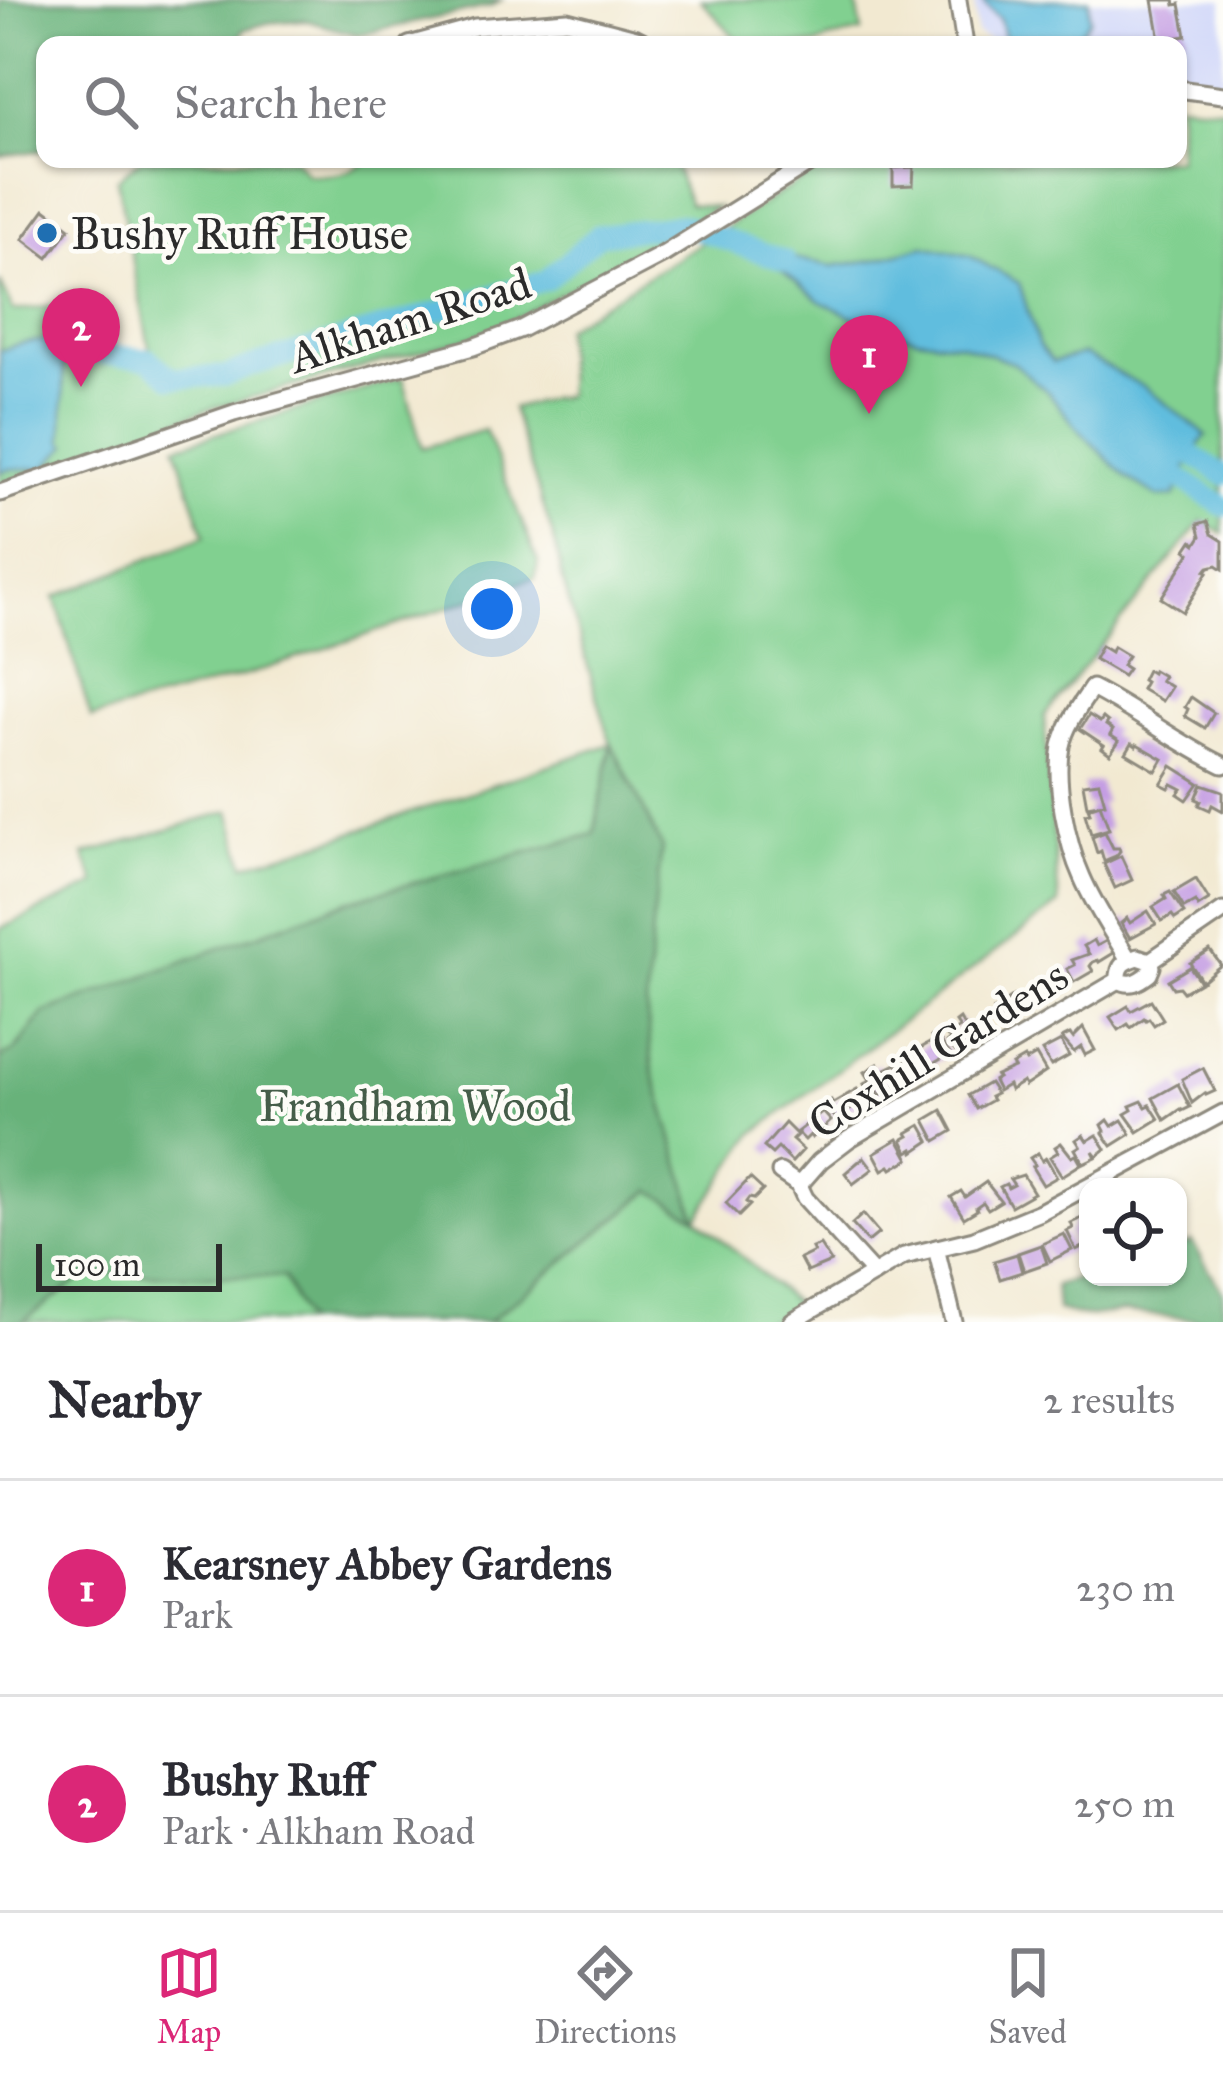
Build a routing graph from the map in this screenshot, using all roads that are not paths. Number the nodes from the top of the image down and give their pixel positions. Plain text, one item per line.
1 (958, 0) edge
2 (442, 36) edge
3 (628, 36) edge
4 (964, 36) edge
5 (1187, 90) edge
6 (1223, 95) edge
7 (802, 168) edge
8 (0, 493) edge
9 (1223, 764) edge
10 (1223, 911) edge
11 (1129, 960) junction
12 (1150, 961) junction
13 (1119, 980) junction
14 (1223, 1113) edge
15 (780, 1172) dead end
16 (799, 1185) junction
17 (936, 1248) junction
18 (874, 1274) junction
19 (792, 1322) edge
20 (954, 1322) edge

1 - 4 street
2 - 3 street
5 - 6 street
7 - 8 street, Alkham Road
9 - 11 street
10 - 12 street, Coxhill Gardens
11 - 12 street, Coxhill Gardens
11 - 13 street, Coxhill Gardens
12 - 13 street, Coxhill Gardens
13 - 16 street, Coxhill Gardens
14 - 17 street
15 - 16 street, Coxhill Gardens
16 - 18 street, Coxhill Gardens
17 - 18 street
17 - 20 street
18 - 19 street

